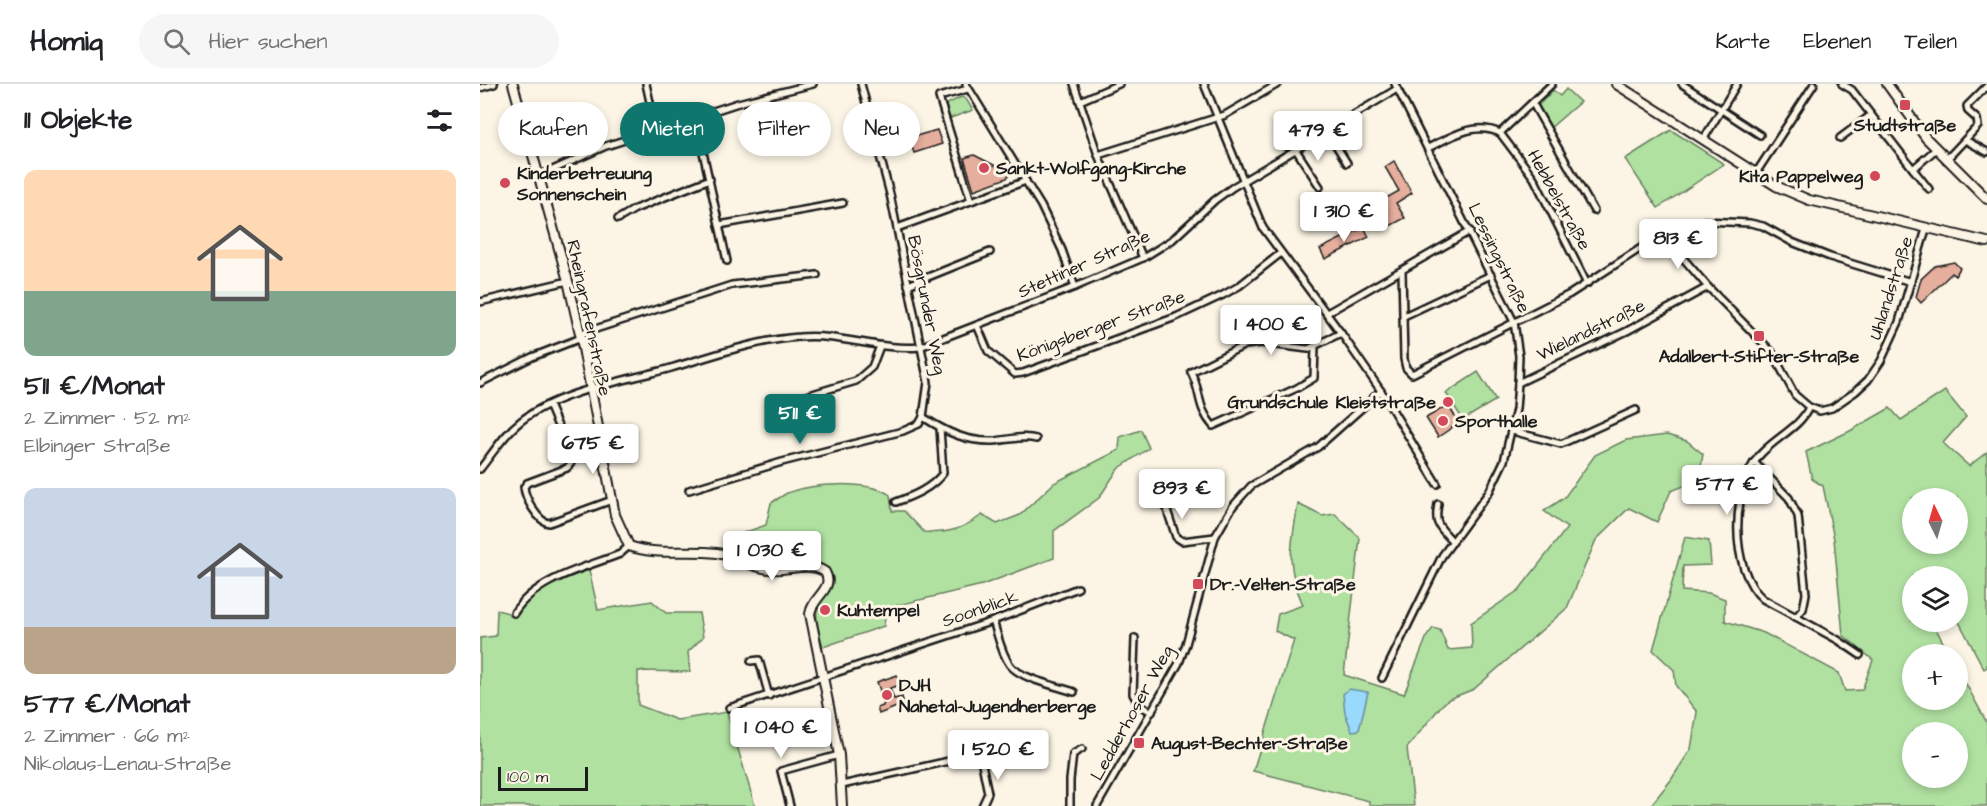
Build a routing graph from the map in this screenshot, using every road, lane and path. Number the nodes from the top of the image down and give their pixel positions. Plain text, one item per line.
1 (494, 84) edge
2 (513, 84) edge
3 (646, 84) edge
4 (813, 84) edge
5 (861, 84) edge
6 (1074, 84) edge
7 (1119, 84) edge
8 (1204, 84) edge
9 (1278, 84) edge
10 (1552, 84) edge
11 (1616, 84) edge
12 (1682, 84) edge
13 (1737, 84) edge
14 (1814, 84) edge
15 (1842, 84) edge
16 (1887, 84) edge
17 (967, 86) edge
18 (1396, 86) edge
19 (1987, 86) edge
20 (480, 88) edge
21 (1080, 101) junction
22 (650, 102) edge
23 (1533, 104) junction
24 (725, 108) edge
25 (1722, 109) junction
26 (1871, 115) junction
27 (1218, 117) junction
28 (1327, 131) junction
29 (1500, 133) junction
30 (1761, 135) dead end
31 (1840, 138) dead end
32 (1703, 140) junction
33 (1965, 140) junction
34 (620, 141) edge
35 (1428, 148) junction
36 (1936, 149) junction
37 (1296, 150) junction
38 (1987, 152) edge
39 (1098, 155) junction
40 (704, 156) edge
41 (1946, 160) junction
42 (1347, 163) dead end
43 (1913, 169) junction
44 (1756, 173) junction
45 (539, 176) junction
46 (710, 180) junction
47 (1026, 181) junction
48 (1244, 182) junction
49 (1320, 187) dead end
50 (1929, 189) dead end
51 (1987, 200) edge
52 (971, 201) junction
53 (843, 203) dead end
54 (1594, 211) dead end
55 (618, 219) dead end
56 (1705, 221) dead end
57 (720, 225) junction
58 (897, 228) junction
59 (1926, 229) junction
60 (1470, 231) junction
61 (1987, 242) edge
62 (990, 252) dead end
63 (1281, 253) junction
64 (1143, 258) junction
65 (727, 261) dead end
66 (1402, 271) junction
67 (817, 275) dead end
68 (1491, 275) junction
69 (568, 281) junction
70 (1911, 282) junction
71 (1587, 284) junction
72 (908, 285) junction
73 (1708, 286) junction
74 (1075, 287) junction
75 (480, 302) edge
76 (1327, 313) junction
77 (1404, 316) junction
78 (1514, 322) junction
79 (977, 325) junction
80 (1341, 333) junction
81 (581, 336) junction
82 (880, 346) junction
83 (920, 347) junction
84 (1315, 347) junction
85 (480, 383) edge
86 (1518, 383) junction
87 (590, 391) junction
88 (1381, 391) junction
89 (549, 405) junction
90 (782, 407) dead end
91 (1809, 407) junction
92 (1636, 410) dead end
93 (923, 417) junction
94 (940, 428) junction
95 (1512, 431) junction
96 (1036, 439) dead end
97 (1754, 462) junction
98 (480, 469) edge
99 (1437, 484) dead end
100 (1159, 486) dead end
101 (689, 490) dead end
102 (612, 500) junction
103 (896, 502) dead end
104 (1438, 504) dead end
105 (1215, 537) junction
106 (1453, 542) junction
107 (629, 546) junction
108 (1078, 588) dead end
109 (514, 613) dead end
110 (1796, 617) junction
111 (993, 621) junction
112 (1135, 638) dead end
113 (1860, 656) dead end
114 (751, 661) dead end
115 (823, 678) junction
116 (1382, 678) dead end
117 (1074, 692) dead end
118 (769, 696) junction
119 (729, 708) dead end
120 (1152, 712) junction
121 (994, 742) dead end
122 (1082, 748) dead end
123 (980, 754) junction
124 (839, 755) junction
125 (842, 785) junction
126 (790, 806) edge
127 (842, 806) edge
128 (982, 806) edge
129 (1070, 806) edge
130 (1097, 806) edge

1 - 20 street
2 - 45 street, Rheingrafenstraße
3 - 22 street
4 - 24 street
5 - 58 street, Bösgrunder Weg
6 - 21 street
7 - 21 street
8 - 27 street
9 - 27 street
10 - 23 street
11 - 32 street
12 - 25 street
13 - 25 street
14 - 44 street
15 - 26 street
16 - 36 street
17 - 47 street
17 - 52 street
18 - 28 street, Stettiner Straße
18 - 35 street, Lessingstraße
19 - 33 street
21 - 39 street
23 - 29 street
23 - 54 street
25 - 30 street
25 - 32 street
26 - 31 street
26 - 43 street
27 - 39 street
27 - 48 street
28 - 37 street, Stettiner Straße
28 - 42 street
29 - 35 street
29 - 71 street, Hebbelstraße
32 - 44 street
33 - 38 street
33 - 41 street
34 - 45 street
35 - 60 street, Lessingstraße
36 - 41 street
36 - 43 street
37 - 48 street, Stettiner Straße
37 - 49 street
39 - 64 street
40 - 46 street
41 - 51 street
43 - 50 street
44 - 59 street
45 - 69 street, Rheingrafenstraße
46 - 55 street
46 - 57 street
47 - 52 street
47 - 74 street
48 - 63 street
48 - 64 street, Stettiner Straße
52 - 58 street
53 - 57 street
56 - 70 street
57 - 65 street
58 - 72 street, Bösgrunder Weg
59 - 61 street
59 - 70 street, Uhlandstraße
60 - 66 street
60 - 68 street, Lessingstraße
62 - 72 street
63 - 76 street
63 - 79 street, Königsberger Straße
64 - 74 street, Stettiner Straße
66 - 76 street
66 - 77 street
67 - 81 street
68 - 77 street
68 - 78 street, Lessingstraße
69 - 75 street
69 - 81 street, Rheingrafenstraße
70 - 91 street, Uhlandstraße
71 - 73 street
71 - 78 street
72 - 83 street, Bösgrunder Weg
73 - 86 street, Wielandstraße
73 - 91 street
74 - 79 street, Stettiner Straße
76 - 80 street
77 - 78 street
78 - 86 street, Lessingstraße
79 - 83 street, Stettiner Straße
80 - 84 street
80 - 88 street
81 - 85 street
81 - 87 street, Rheingrafenstraße
82 - 83 street, Stettiner Straße
82 - 87 street, Stettiner Straße
82 - 90 street
83 - 93 street, Bösgrunder Weg
84 - 84 street
86 - 95 street, Lessingstraße
87 - 89 street, Stettiner Straße
87 - 102 street, Rheingrafenstraße
88 - 99 street
88 - 105 street, Ledderhoser Weg
89 - 98 street, Stettiner Straße
89 - 102 street
91 - 97 street
92 - 95 street
93 - 94 street
93 - 101 street
94 - 96 street
94 - 103 street
95 - 106 street, Lessingstraße
97 - 110 street
97 - 110 street
100 - 105 street
102 - 107 street, Rheingrafenstraße
104 - 106 street
105 - 120 street, Ledderhoser Weg
106 - 116 street, Lessingstraße
107 - 109 street
107 - 115 street
108 - 111 street, Soonblick
110 - 113 street
111 - 115 street, Soonblick
111 - 117 street
112 - 120 street
114 - 118 street
115 - 118 street, Soonblick
115 - 124 street
118 - 119 street, Soonblick
120 - 130 street, Ledderhoser Weg
121 - 123 street
122 - 129 street
123 - 125 street
123 - 128 street
124 - 125 street
124 - 126 street
125 - 127 street

